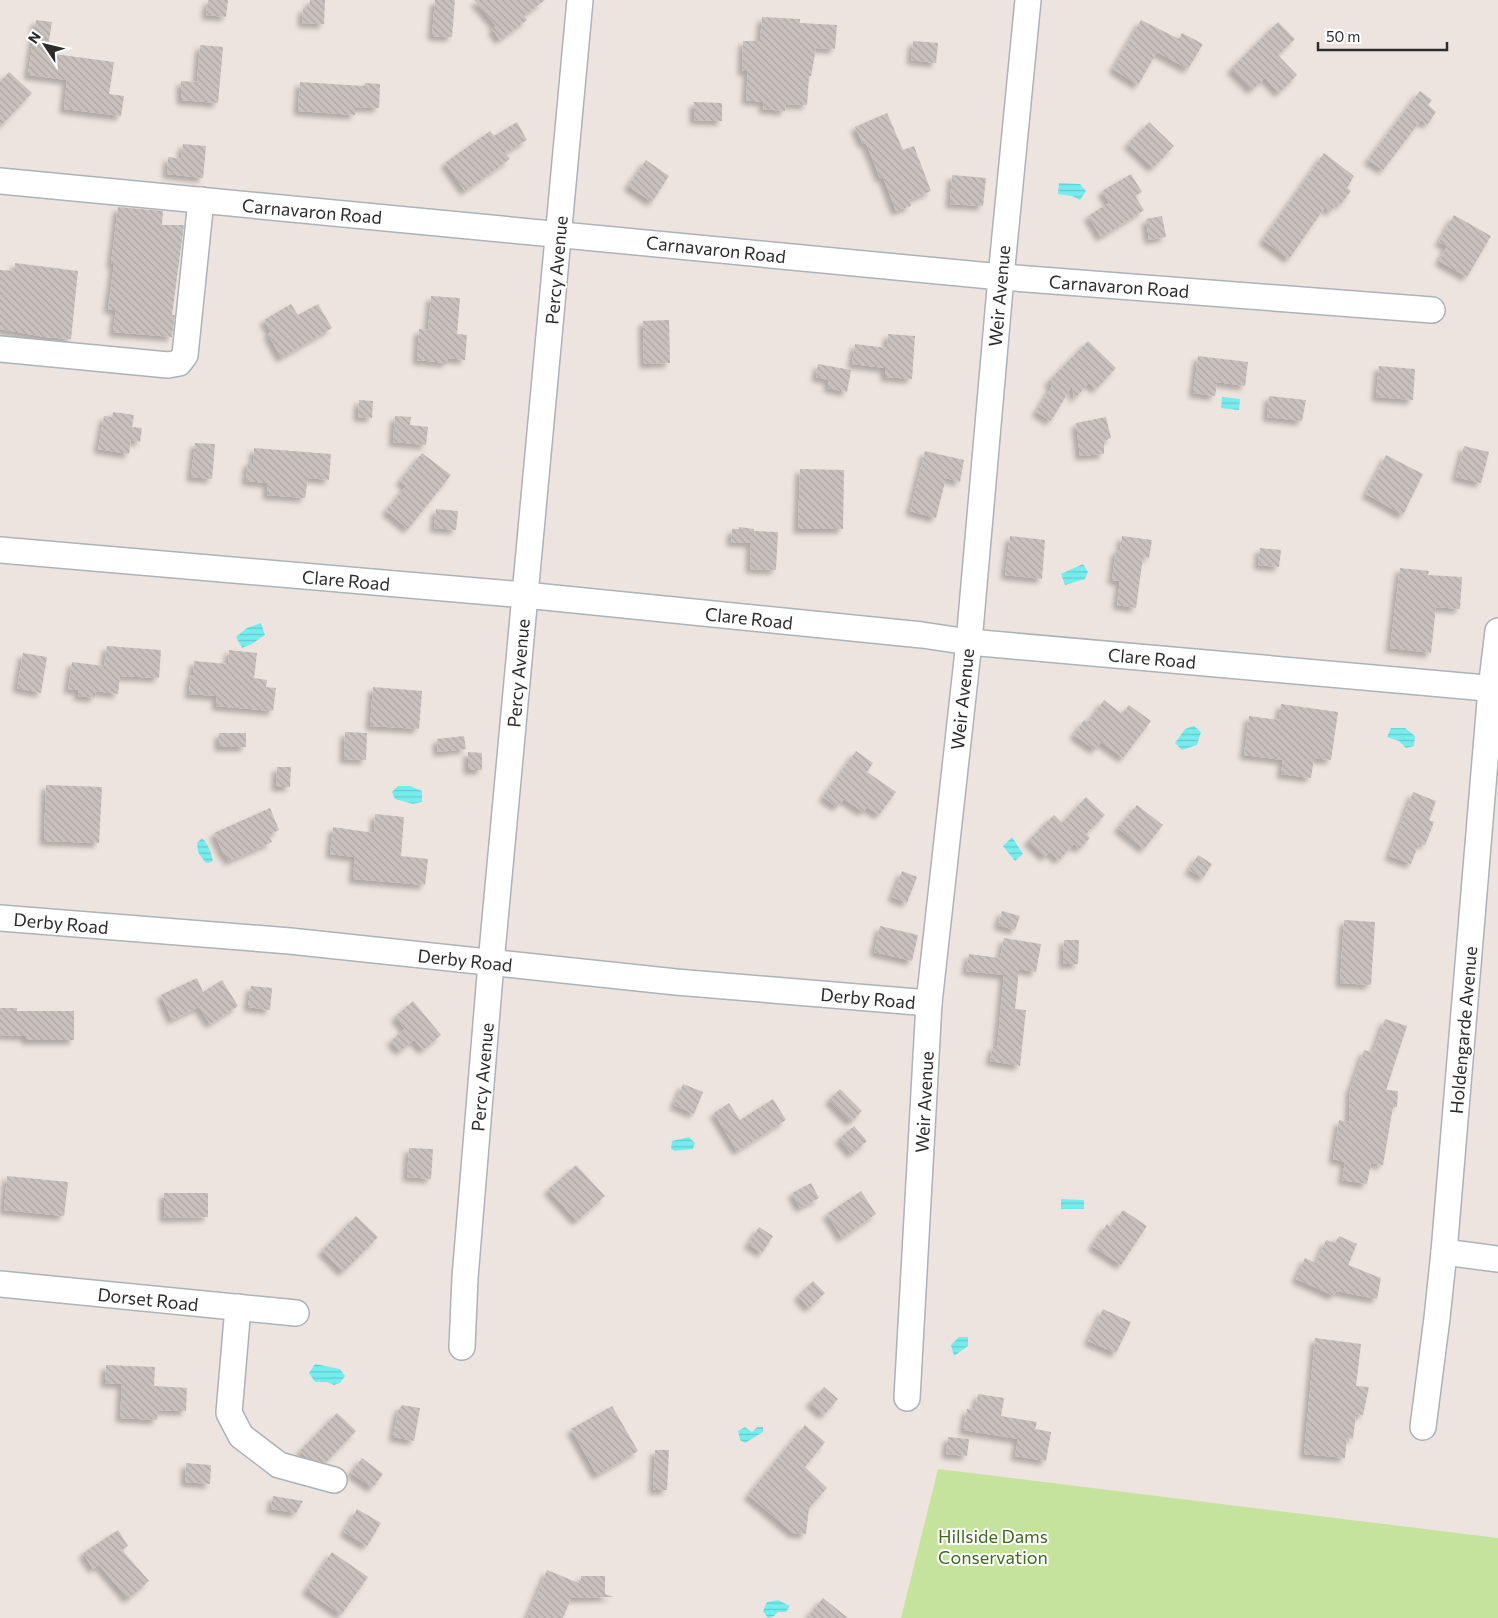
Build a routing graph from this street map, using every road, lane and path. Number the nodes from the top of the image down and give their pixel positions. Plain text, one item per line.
1 (580, 0) edge
2 (1028, 0) edge
3 (0, 181) edge
4 (201, 200) junction
5 (560, 234) junction
6 (1001, 277) junction
7 (1432, 310) dead end
8 (0, 349) edge
9 (0, 550) edge
10 (525, 595) junction
11 (1498, 631) edge
12 (968, 642) junction
13 (1494, 689) edge
14 (0, 918) edge
15 (491, 963) junction
16 (929, 1003) junction
17 (1444, 1252) junction
18 (1498, 1259) edge
19 (0, 1284) edge
20 (238, 1307) junction
21 (296, 1312) dead end
22 (462, 1347) dead end
23 (907, 1398) dead end
24 (1423, 1427) dead end
25 (334, 1480) dead end

1 - 5 street, Percy Avenue
2 - 6 street, Weir Avenue
3 - 4 street, Carnavaron Road
4 - 5 street, Carnavaron Road
4 - 8 street
5 - 6 street, Carnavaron Road
5 - 10 street, Percy Avenue
6 - 7 street, Carnavaron Road
6 - 12 street, Weir Avenue
9 - 10 street, Clare Road
10 - 12 street, Clare Road
10 - 15 street, Percy Avenue
11 - 13 street, Holdengarde Avenue
12 - 13 street, Clare Road
12 - 16 street, Weir Avenue
13 - 17 street, Holdengarde Avenue
14 - 15 street, Derby Road
15 - 16 street, Derby Road
15 - 22 street, Percy Avenue
16 - 23 street, Weir Avenue
17 - 18 street
17 - 24 street, Holdengarde Avenue
19 - 20 street, Dorset Road
20 - 21 street, Dorset Road
20 - 25 street

